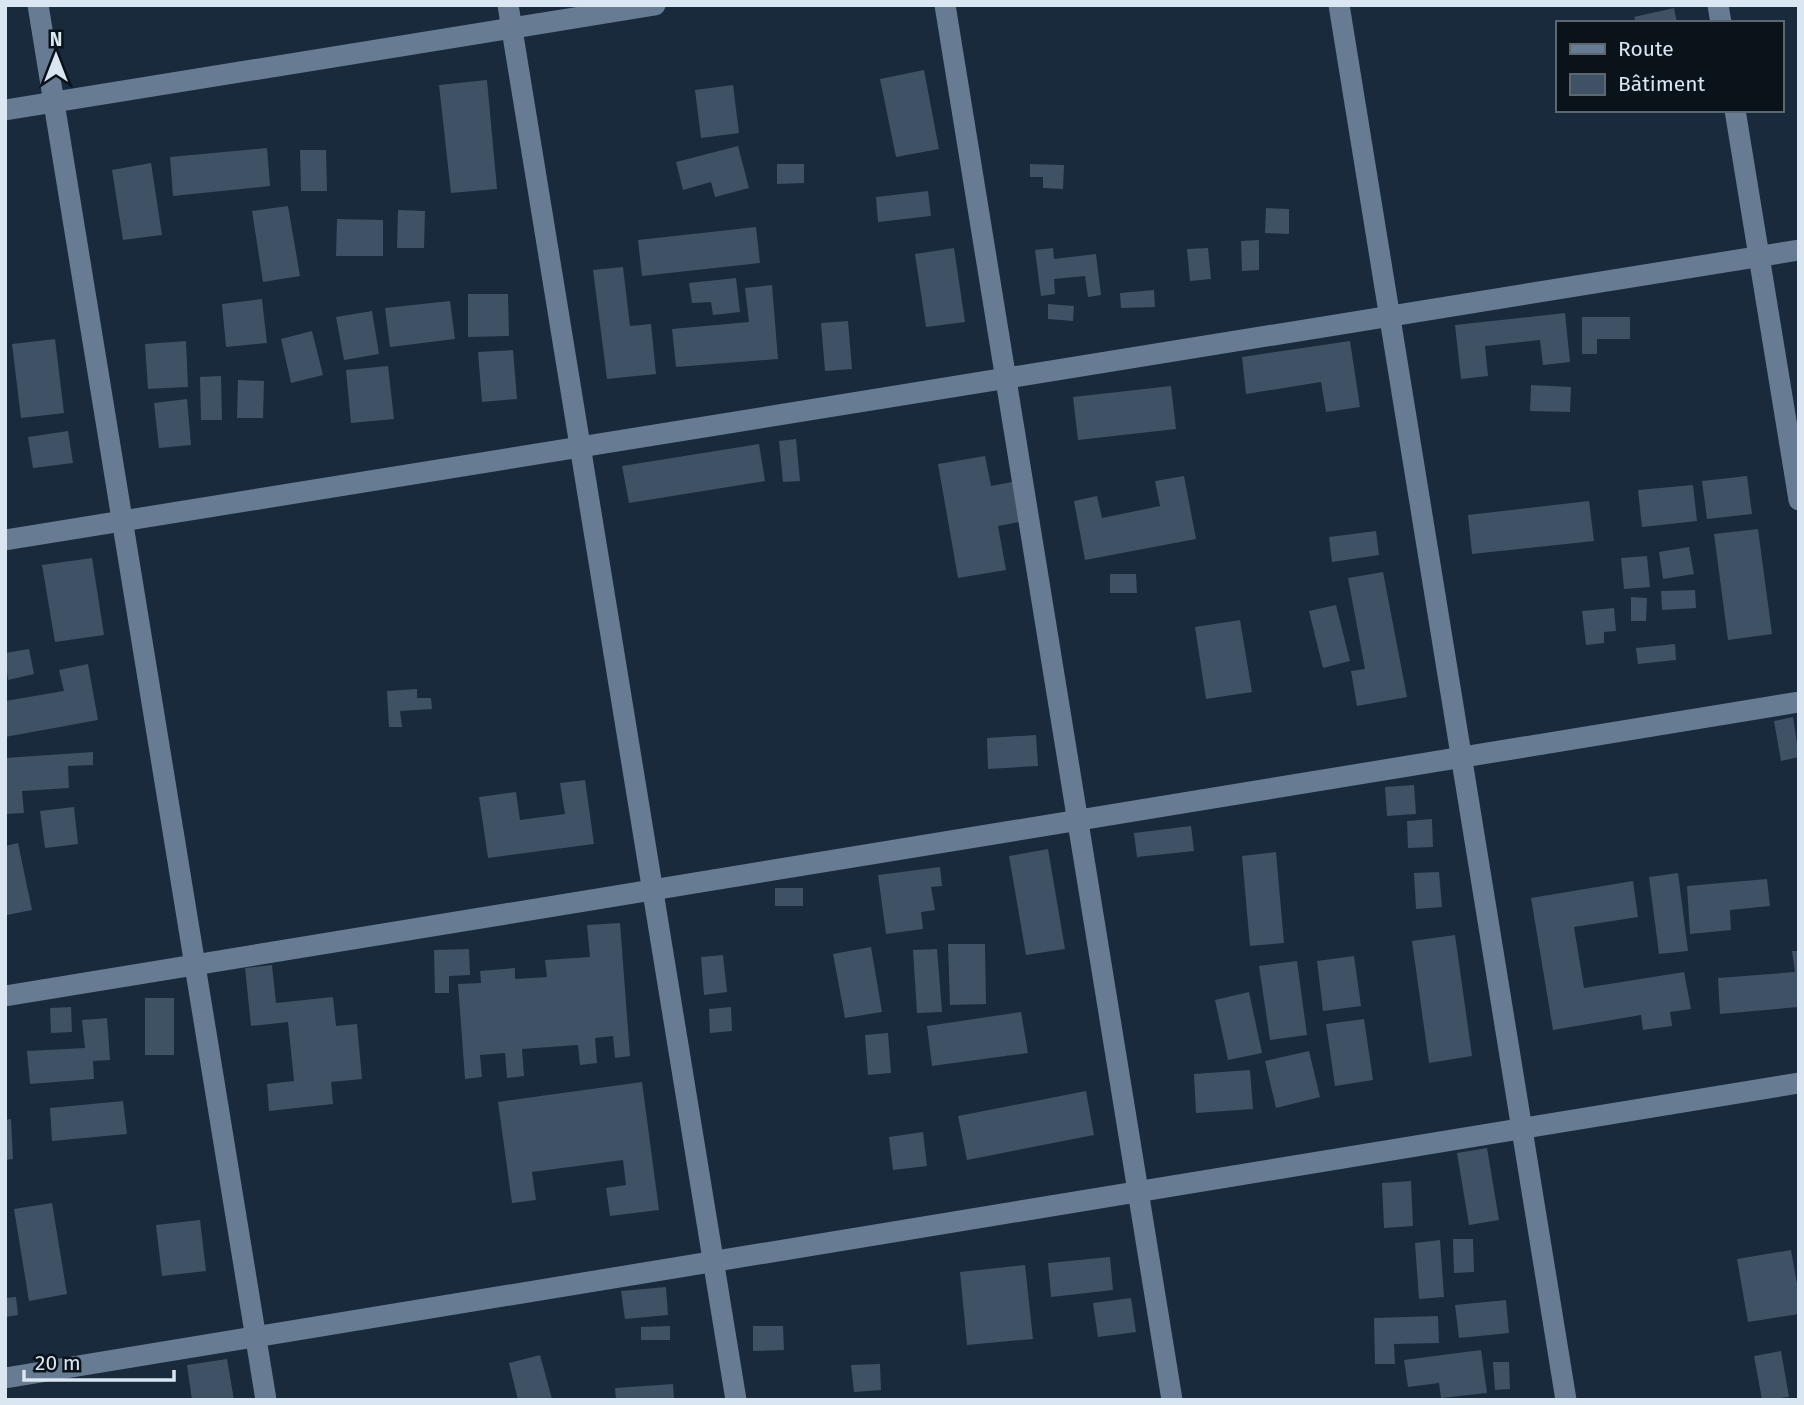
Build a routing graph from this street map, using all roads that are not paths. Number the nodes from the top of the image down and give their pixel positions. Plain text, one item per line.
1 (38, 5) edge
2 (508, 5) edge
3 (654, 5) edge
4 (945, 5) edge
5 (1339, 5) edge
6 (512, 28) junction
7 (54, 102) junction
8 (5, 110) edge
9 (1735, 112) edge
10 (1799, 250) edge
11 (1759, 257) junction
12 (1390, 317) junction
13 (1006, 379) junction
14 (580, 447) junction
15 (1799, 500) edge
16 (123, 521) junction
17 (5, 540) edge
18 (1799, 702) edge
19 (1462, 757) junction
20 (1078, 820) junction
21 (652, 890) junction
22 (195, 965) junction
23 (5, 996) edge
24 (1799, 1083) edge
25 (1522, 1129) junction
26 (1138, 1192) junction
27 (713, 1262) junction
28 (255, 1336) junction
29 (5, 1378) edge
30 (266, 1400) edge
31 (736, 1400) edge
32 (1172, 1400) edge
33 (1566, 1400) edge

1 - 7 street
2 - 6 street
3 - 6 street
4 - 13 street
5 - 12 street
6 - 7 street
6 - 14 street
7 - 8 street
7 - 16 street
9 - 11 street
10 - 11 street
11 - 12 street
11 - 15 street
12 - 13 street
12 - 19 street
13 - 14 street
13 - 20 street
14 - 16 street
14 - 21 street
16 - 17 street
16 - 22 street
18 - 19 street
19 - 20 street
19 - 25 street
20 - 21 street
20 - 26 street
21 - 22 street
21 - 27 street
22 - 23 street
22 - 28 street
24 - 25 street
25 - 26 street
25 - 33 street
26 - 27 street
26 - 32 street
27 - 28 street
27 - 31 street
28 - 29 street
28 - 30 street

